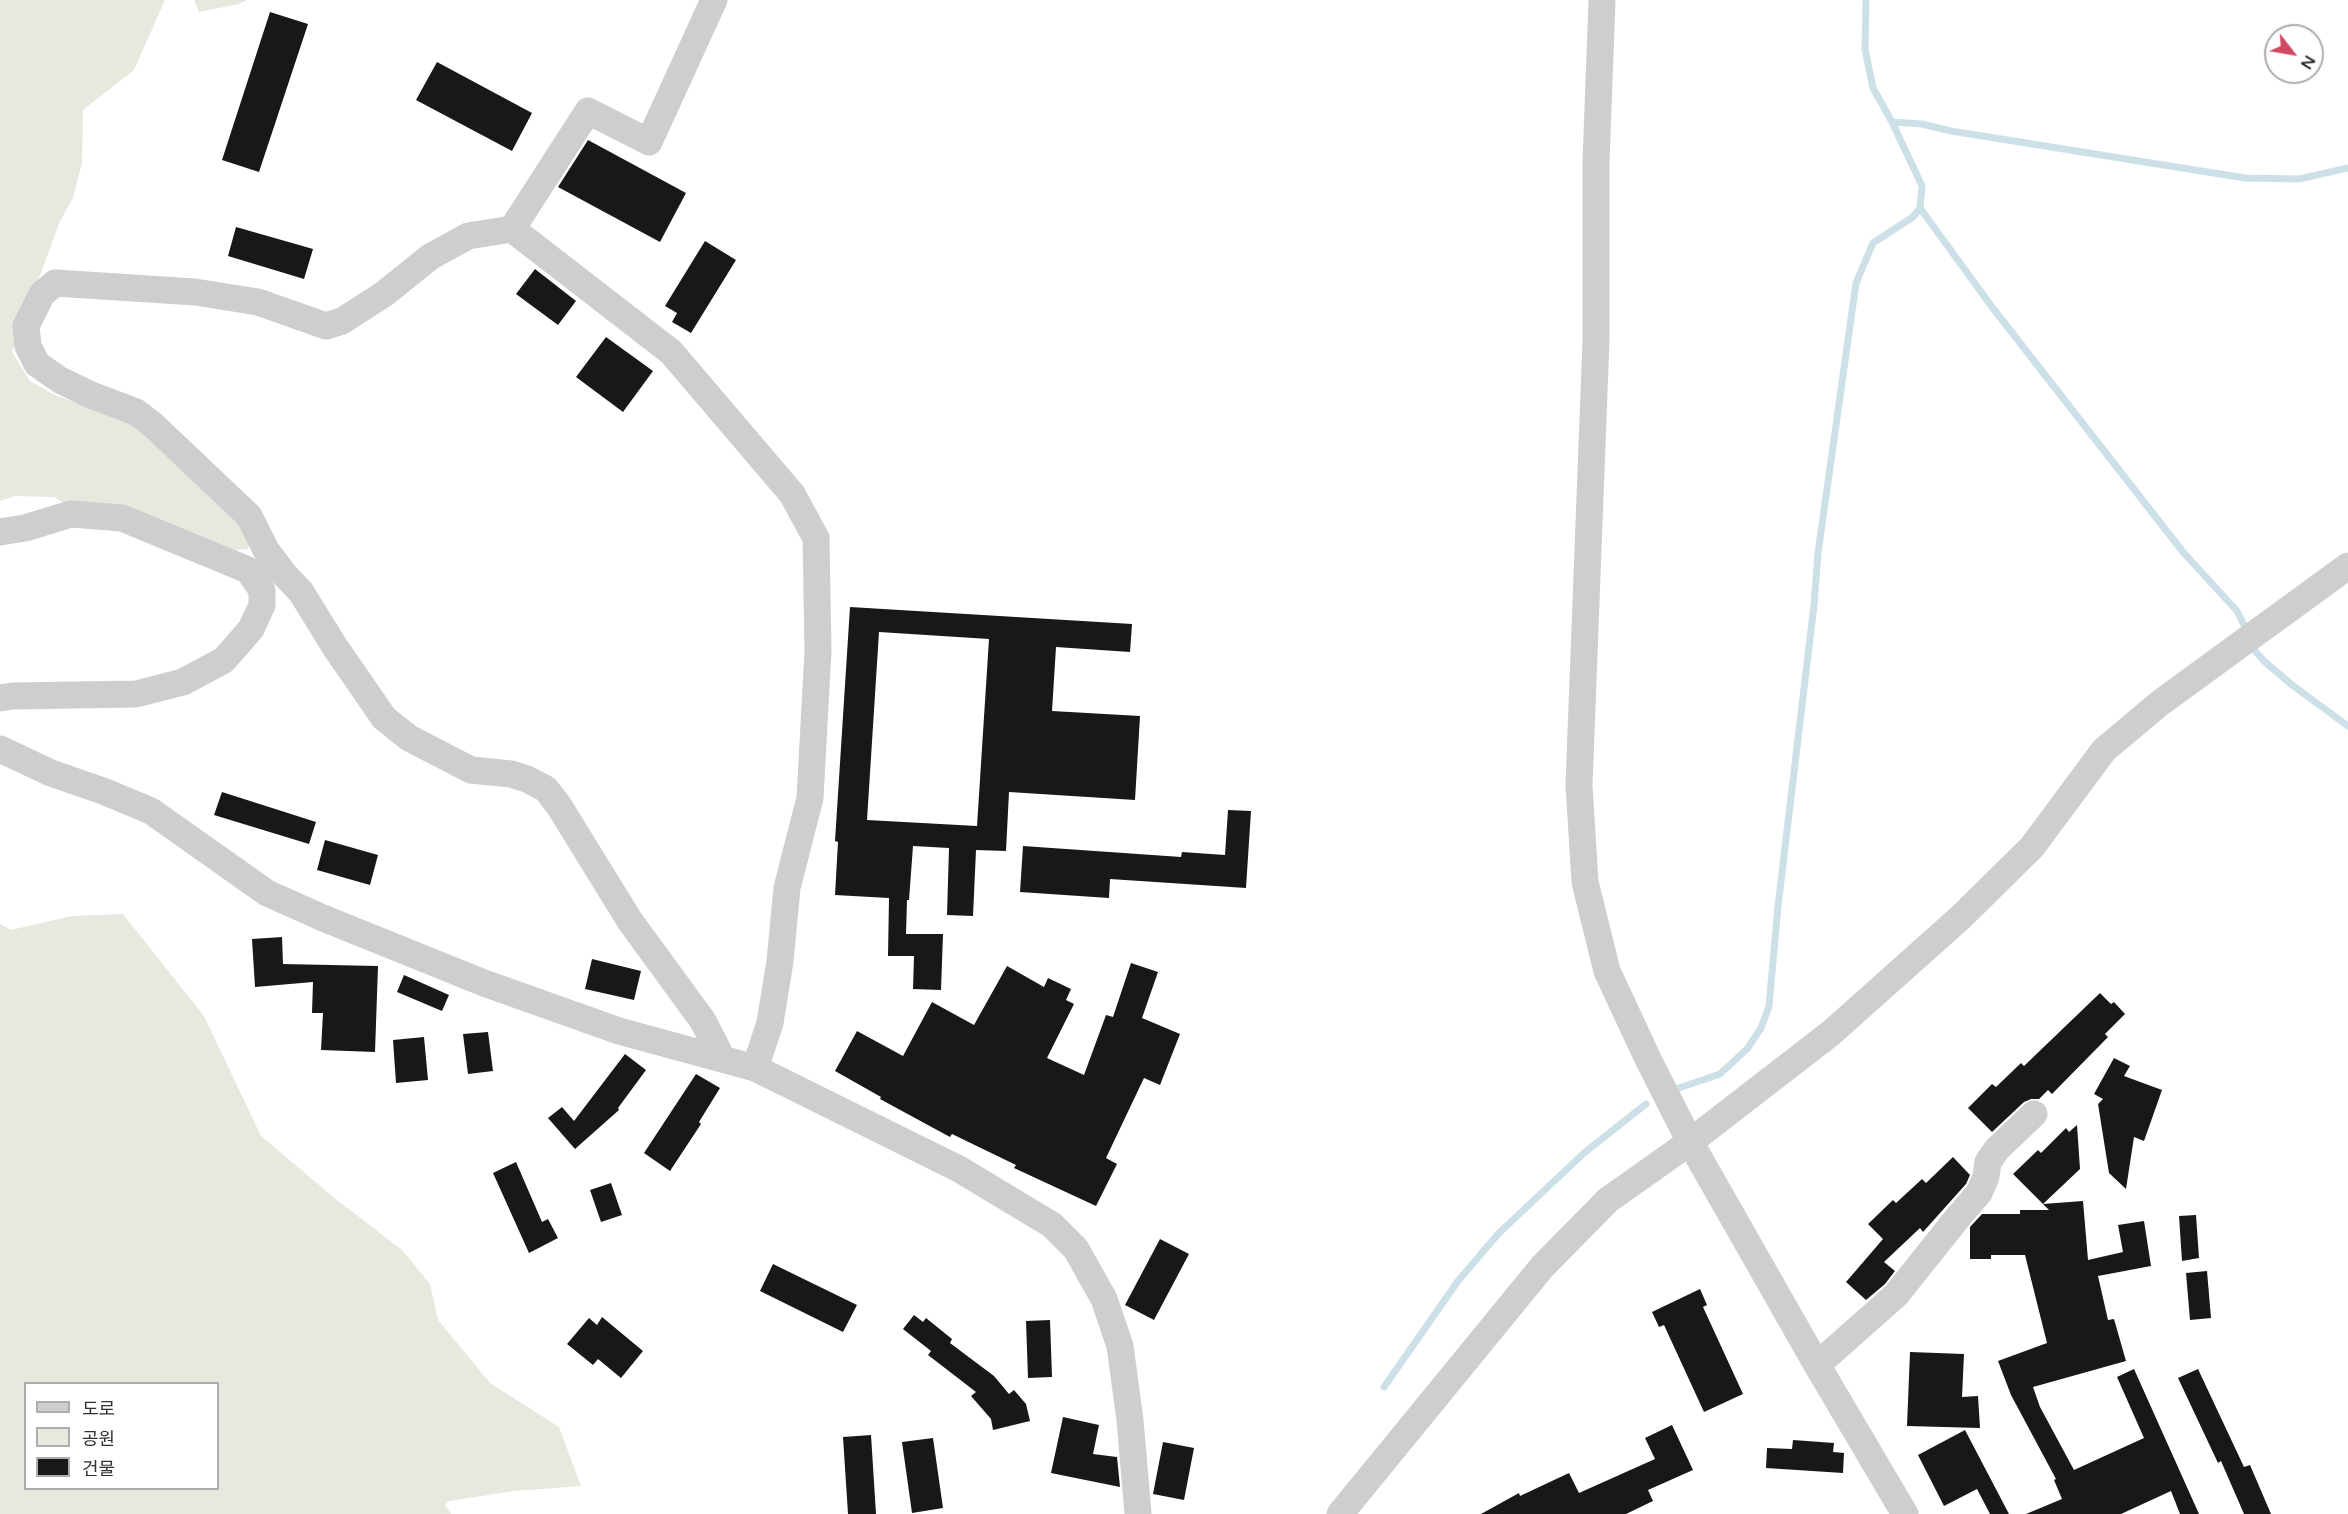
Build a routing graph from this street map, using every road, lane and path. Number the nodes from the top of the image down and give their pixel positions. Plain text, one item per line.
1 (714, 0) edge
2 (1602, 0) edge
3 (512, 229) junction
4 (0, 532) edge
5 (2348, 567) edge
6 (0, 698) edge
7 (0, 749) edge
8 (722, 1058) junction
9 (755, 1068) junction
10 (2034, 1114) dead end
11 (1690, 1142) junction
12 (1817, 1365) junction
13 (1138, 1514) edge
14 (1340, 1514) edge
15 (1905, 1514) edge

1 - 3 street
2 - 11 street
3 - 8 street
3 - 9 street
4 - 6 street
5 - 11 street
7 - 8 street
8 - 9 street
9 - 13 street
10 - 12 street
11 - 12 street
11 - 14 street
12 - 15 street

